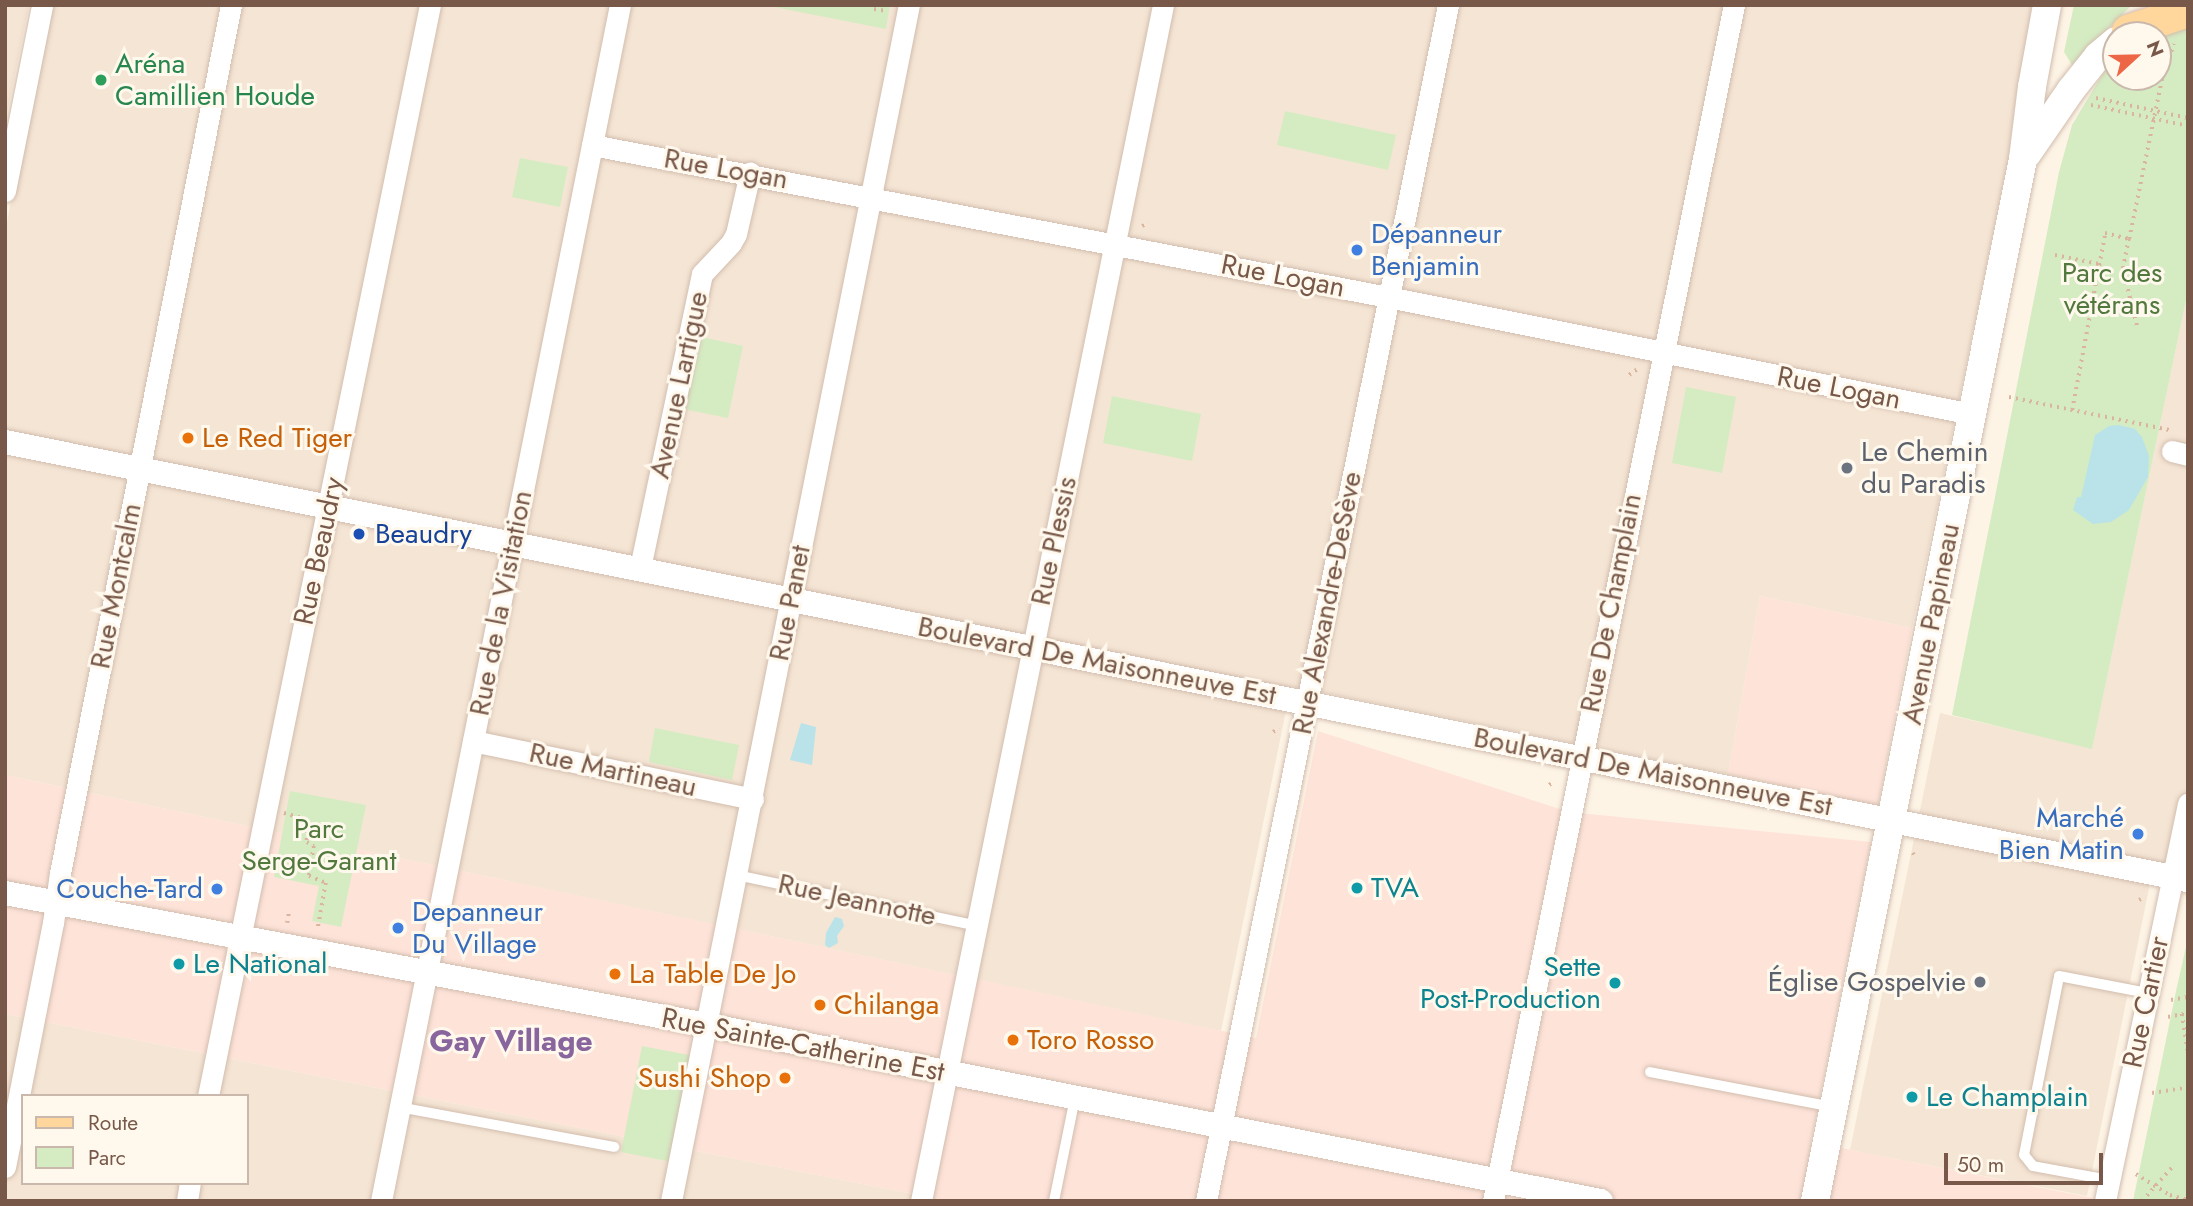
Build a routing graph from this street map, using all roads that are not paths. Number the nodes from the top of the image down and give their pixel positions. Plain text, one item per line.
1 (42, 5) edge
2 (231, 5) edge
3 (430, 5) edge
4 (620, 5) edge
5 (1163, 5) edge
6 (1448, 5) edge
7 (1734, 5) edge
8 (2047, 5) edge
9 (2146, 5) edge
10 (900, 9) edge
11 (2134, 21) edge
12 (2102, 53) edge
13 (592, 145) junction
14 (2023, 159) junction
15 (750, 173) junction
16 (5, 191) edge
17 (869, 195) junction
18 (1115, 244) junction
19 (1388, 297) junction
20 (1662, 352) junction
21 (1972, 415) junction
22 (5, 443) edge
23 (139, 468) junction
24 (329, 506) junction
25 (513, 542) junction
26 (640, 568) junction
27 (791, 600) junction
28 (1031, 648) junction
29 (1306, 703) junction
30 (473, 741) junction
31 (1581, 757) junction
32 (753, 799) junction
33 (2188, 804) edge
34 (1893, 819) junction
35 (736, 875) junction
36 (2180, 879) edge
37 (5, 893) edge
38 (56, 902) junction
39 (977, 926) junction
40 (239, 939) junction
41 (426, 973) junction
42 (2147, 993) junction
43 (707, 1025) junction
44 (1650, 1072) dead end
45 (947, 1074) junction
46 (208, 1094) edge
47 (1075, 1098) junction
48 (399, 1107) junction
49 (1834, 1107) junction
50 (1221, 1128) junction
51 (614, 1147) dead end
52 (5, 1167) edge
53 (2109, 1180) junction
54 (1495, 1190) edge
55 (381, 1201) edge
56 (671, 1201) edge
57 (921, 1201) edge
58 (1054, 1201) edge
59 (1206, 1201) edge
60 (1601, 1201) edge
61 (1815, 1201) edge
62 (2105, 1201) edge

1 - 16 street
2 - 23 street, Rue Montcalm
3 - 24 street, Rue Beaudry
4 - 13 street, Rue de la Visitation
5 - 18 street, Rue Plessis
6 - 19 street, Rue Alexandre-DeSève
7 - 20 street, Rue De Champlain
8 - 14 main road, Avenue Papineau
9 - 11 main road
10 - 17 street, Rue Panet
12 - 14 main road
13 - 15 street, Rue Logan
13 - 25 street, Rue de la Visitation
14 - 21 main road, Avenue Papineau
15 - 17 street, Rue Logan
15 - 26 street, Avenue Lartigue
17 - 18 street, Rue Logan
17 - 27 street, Rue Panet
18 - 19 street, Rue Logan
18 - 28 street, Rue Plessis
19 - 20 street, Rue Logan
19 - 29 street, Rue Alexandre-DeSève
20 - 21 street, Rue Logan
20 - 31 street, Rue De Champlain
21 - 34 main road, Avenue Papineau
22 - 23 street, Boulevard De Maisonneuve Est
23 - 24 street, Boulevard De Maisonneuve Est
23 - 38 street, Rue Montcalm
24 - 25 street, Boulevard De Maisonneuve Est
24 - 40 street, Rue Beaudry
25 - 26 street, Boulevard De Maisonneuve Est
25 - 30 street, Rue de la Visitation
26 - 27 street, Boulevard De Maisonneuve Est
27 - 28 street, Boulevard De Maisonneuve Est
27 - 32 street, Rue Panet
28 - 29 street, Boulevard De Maisonneuve Est
28 - 39 street, Rue Plessis
29 - 31 street, Boulevard De Maisonneuve Est
29 - 50 street, Rue Alexandre-DeSève
30 - 32 street, Rue Martineau
30 - 41 street, Rue de la Visitation
31 - 34 street, Boulevard De Maisonneuve Est
31 - 54 street, Rue De Champlain
32 - 35 street, Rue Panet
33 - 36 street, Rue Cartier
34 - 36 street, Boulevard De Maisonneuve Est
34 - 49 main road, Avenue Papineau
35 - 39 lane, Rue Jeannotte
35 - 43 street, Rue Panet
36 - 42 street, Rue Cartier
37 - 38 street, Rue Sainte-Catherine Est
38 - 40 street, Rue Sainte-Catherine Est
38 - 52 street, Rue Montcalm
39 - 45 street, Rue Plessis
40 - 41 street, Rue Sainte-Catherine Est
40 - 46 street, Rue Beaudry
41 - 43 street, Rue Sainte-Catherine Est
41 - 48 street, Rue de la Visitation
42 - 53 street, Rue Cartier
42 - 53 lane
43 - 45 street, Rue Sainte-Catherine Est
43 - 56 street, Rue Panet
44 - 49 lane
45 - 47 street, Rue Sainte-Catherine Est
45 - 57 street, Rue Plessis
47 - 50 street, Rue Sainte-Catherine Est
47 - 58 lane
48 - 51 lane
48 - 55 street, Rue de la Visitation
49 - 61 main road, Avenue Papineau
50 - 54 street, Rue Sainte-Catherine Est
50 - 59 street, Rue Alexandre-DeSève
53 - 62 street, Rue Cartier
54 - 60 street, Rue Sainte-Catherine Est

